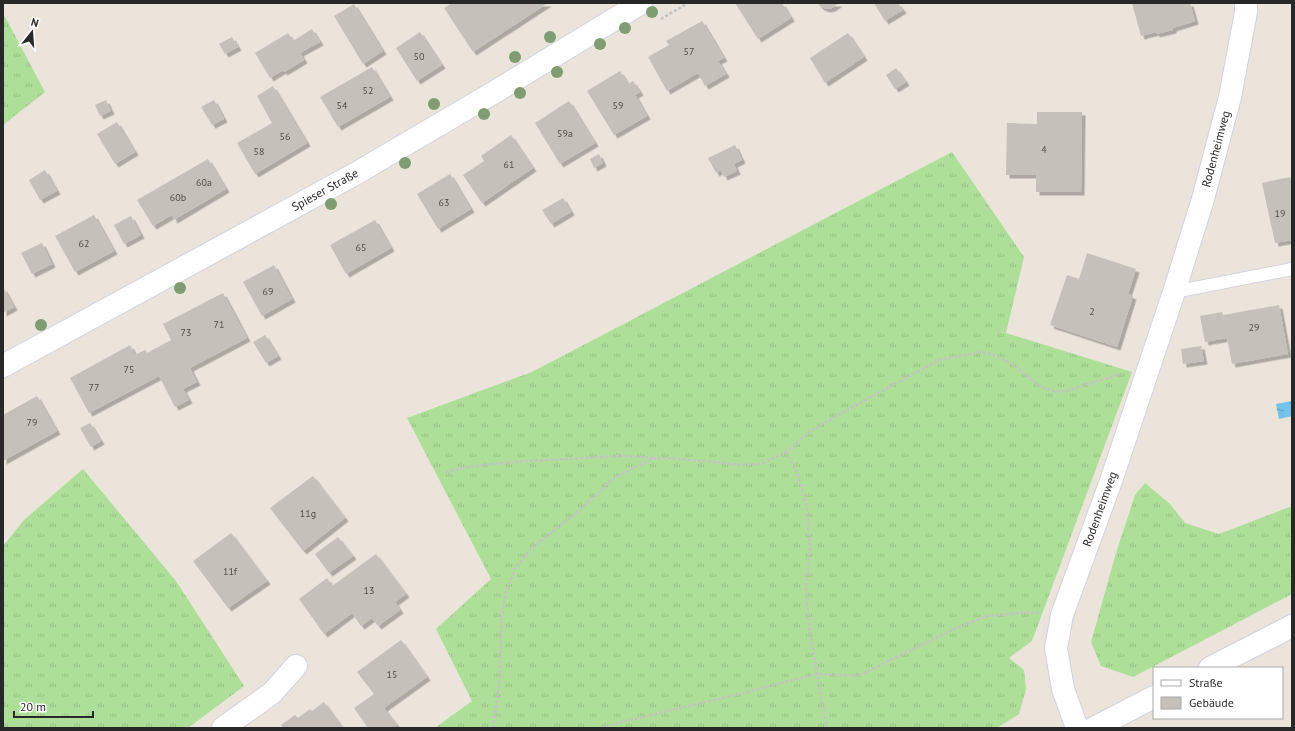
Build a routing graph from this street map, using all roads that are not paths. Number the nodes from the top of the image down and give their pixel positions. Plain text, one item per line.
1 (641, 3) edge
2 (1246, 3) edge
3 (1292, 270) edge
4 (1174, 292) junction
5 (3, 366) edge
6 (1292, 626) edge
7 (296, 666) dead end
8 (1212, 667) edge
9 (1153, 698) edge
10 (223, 728) edge
11 (1077, 728) edge
12 (1094, 728) edge

1 - 5 street, Spieser Straße
2 - 4 street, Rodenheimweg
3 - 4 lane
4 - 11 street, Rodenheimweg
6 - 8 street
7 - 10 street
9 - 12 street

